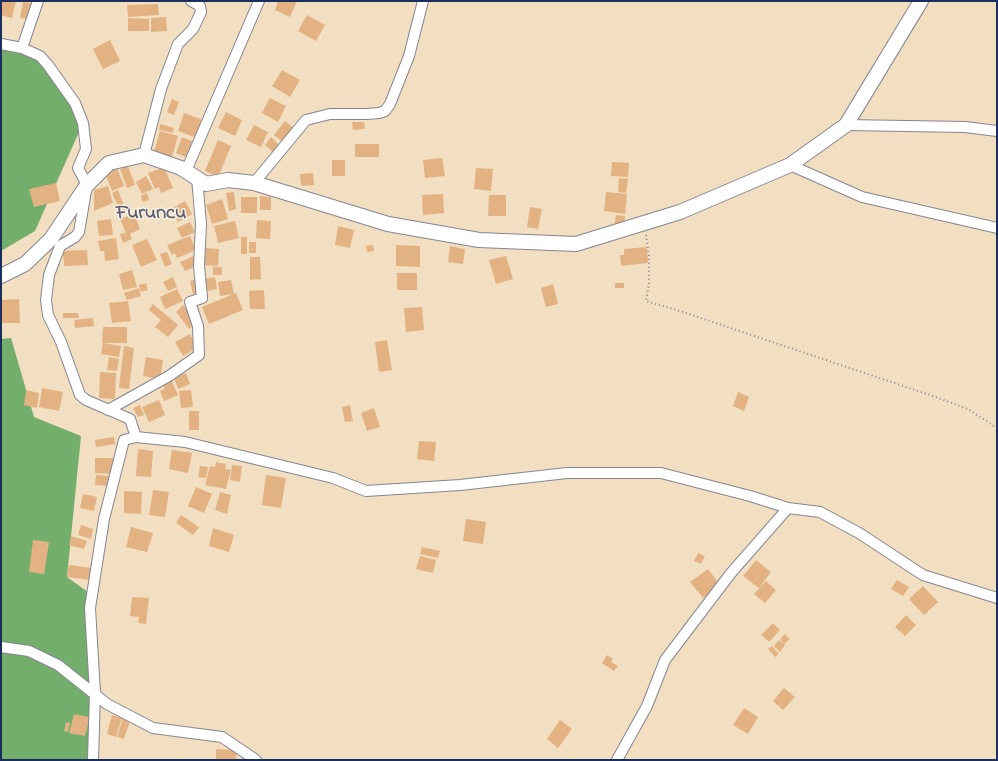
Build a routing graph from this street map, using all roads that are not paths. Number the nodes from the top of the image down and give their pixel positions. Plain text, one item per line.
1 (38, 1) edge
2 (191, 1) edge
3 (259, 1) edge
4 (423, 1) edge
5 (922, 1) edge
6 (1, 44) edge
7 (22, 48) junction
8 (846, 126) junction
9 (997, 131) edge
10 (144, 155) junction
11 (790, 165) junction
12 (192, 175) junction
13 (254, 183) junction
14 (87, 185) junction
15 (997, 228) edge
16 (1, 276) edge
17 (108, 410) junction
18 (136, 437) junction
19 (788, 508) junction
20 (997, 598) edge
21 (1, 647) edge
22 (95, 693) junction
23 (93, 760) edge
24 (256, 760) edge
25 (617, 760) edge

1 - 7 street
2 - 10 street
3 - 12 street
4 - 13 street
5 - 8 street
6 - 7 street
7 - 14 street
8 - 9 street
8 - 11 street
10 - 12 street
10 - 14 street
11 - 13 street
11 - 15 street
12 - 13 street
12 - 17 street
14 - 16 street
14 - 17 street
17 - 18 street
18 - 19 street
18 - 22 street
19 - 20 street
19 - 25 street
21 - 22 street
22 - 23 street
22 - 24 street

